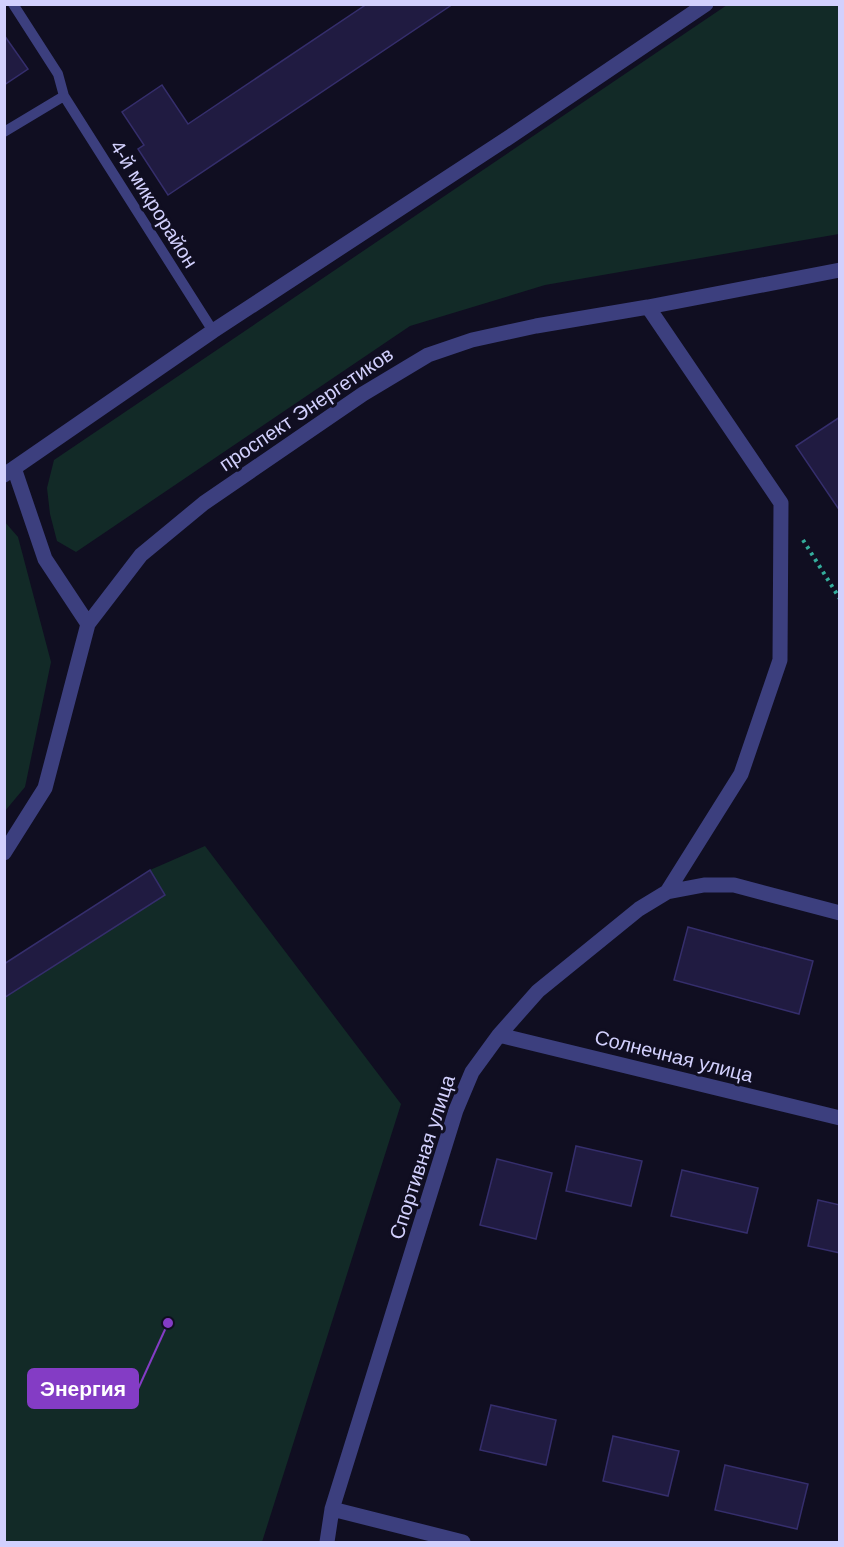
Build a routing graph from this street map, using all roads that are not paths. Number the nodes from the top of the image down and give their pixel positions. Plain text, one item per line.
1 (13, 4) edge
2 (706, 4) edge
3 (64, 96) junction
4 (4, 132) edge
5 (840, 270) edge
6 (648, 307) junction
7 (213, 331) junction
8 (9, 471) edge
9 (88, 624) junction
10 (4, 853) edge
11 (667, 892) junction
12 (840, 913) edge
13 (499, 1035) junction
14 (840, 1118) edge
15 (332, 1509) junction
16 (327, 1542) edge
17 (463, 1542) edge

1 - 3 lane, 4-й микрорайон
2 - 7 street
3 - 4 lane
3 - 7 lane, 4-й микрорайон
5 - 6 street, проспект Энергетиков
6 - 9 street, проспект Энергетиков
6 - 11 street
7 - 8 street
8 - 9 street
9 - 10 street, проспект Энергетиков
11 - 12 street, Спортивная улица
11 - 13 street, Спортивная улица
13 - 14 street, Солнечная улица
13 - 15 street, Спортивная улица
15 - 16 street, Спортивная улица
15 - 17 street

